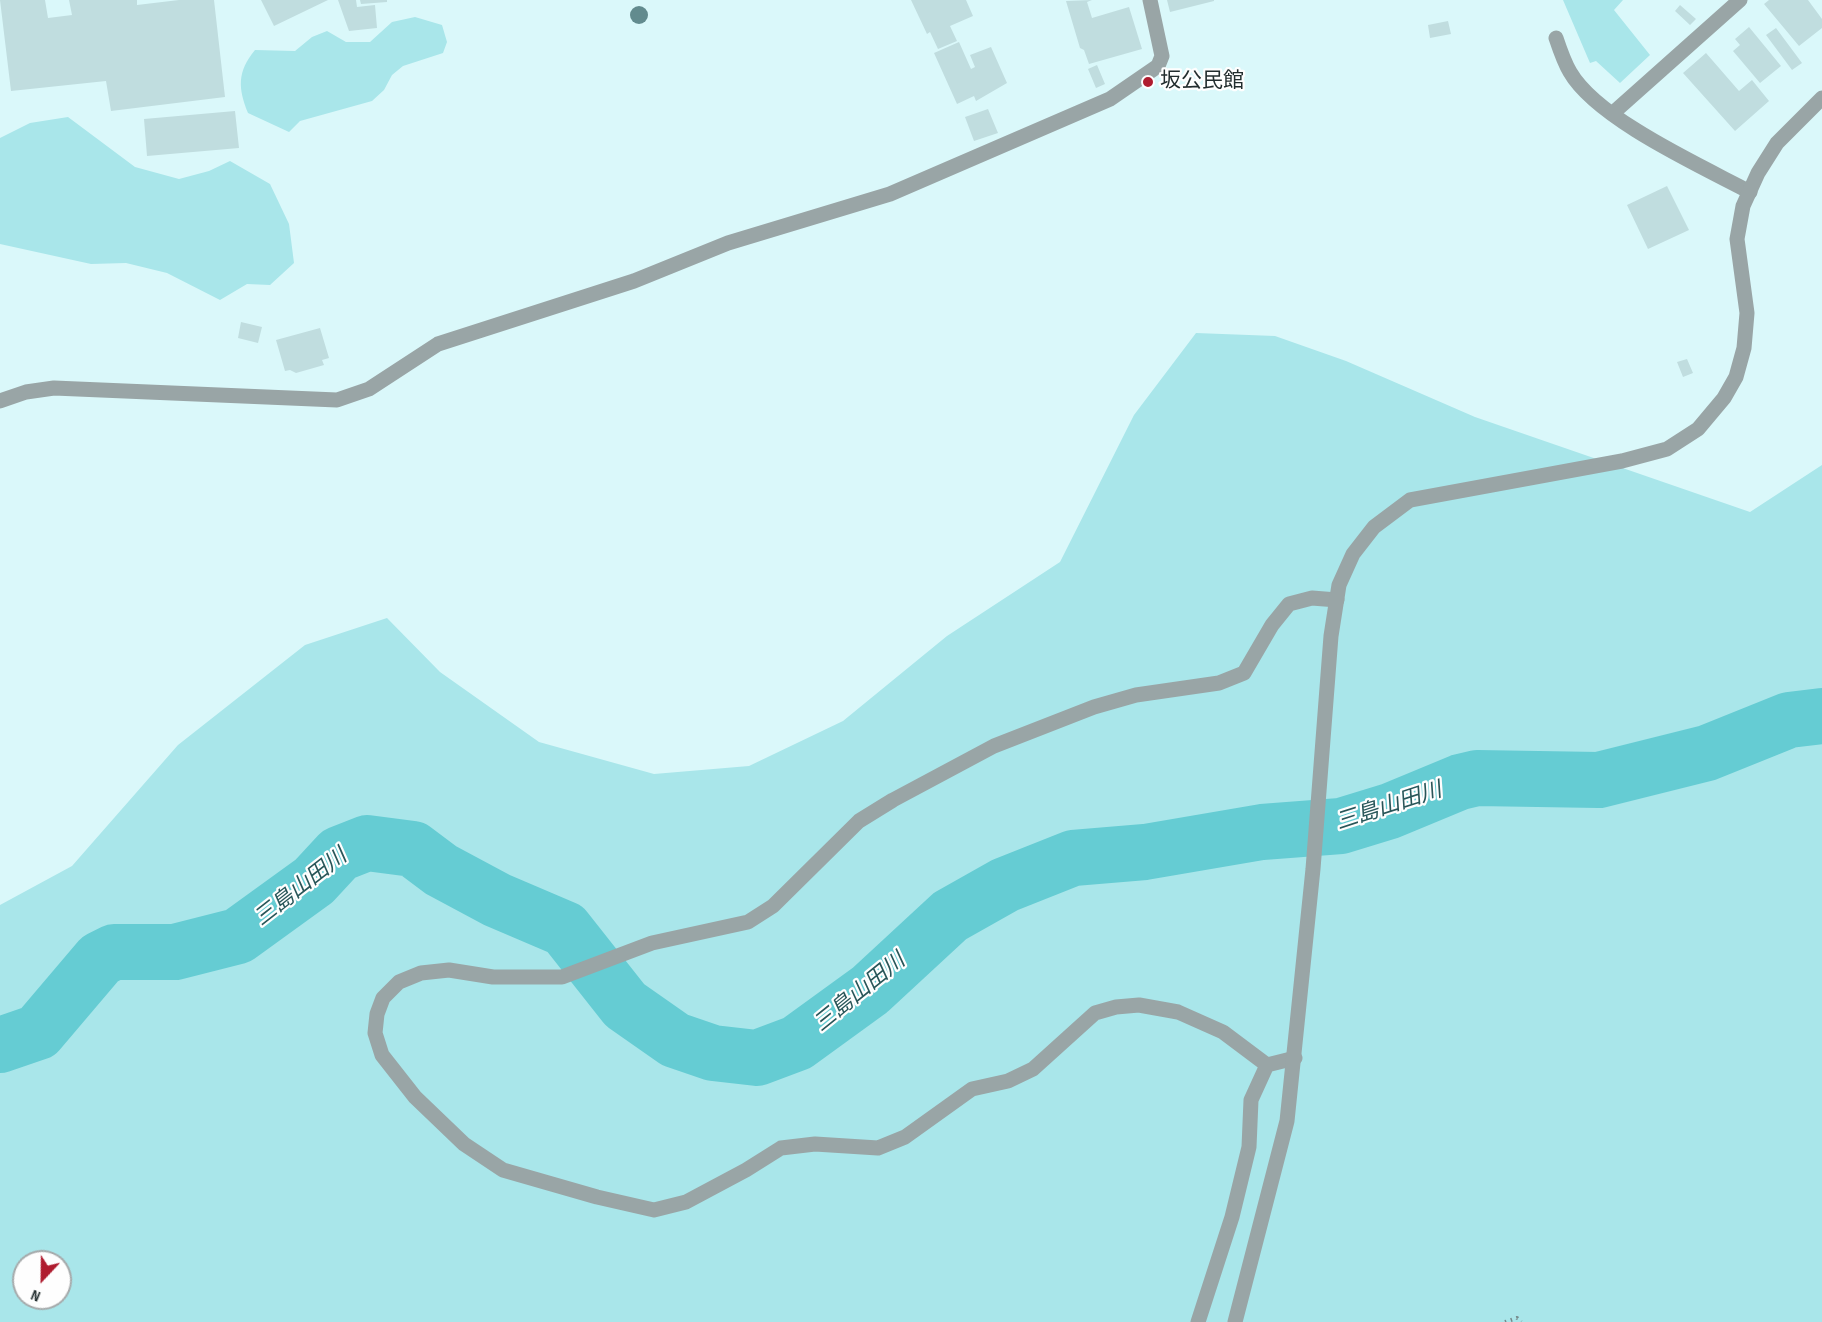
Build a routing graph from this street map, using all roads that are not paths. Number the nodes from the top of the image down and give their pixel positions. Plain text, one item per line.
1 (1150, 0) edge
2 (1740, 0) edge
3 (1556, 38) dead end
4 (1822, 98) edge
5 (1613, 113) junction
6 (1750, 192) junction
7 (0, 401) edge
8 (1337, 600) junction
9 (1295, 1058) junction
10 (1267, 1065) junction
11 (1198, 1322) edge
12 (1235, 1322) edge

1 - 7 street
2 - 5 street
3 - 5 street
4 - 6 street
5 - 6 street
6 - 8 street
8 - 9 street
8 - 10 street
9 - 10 street
9 - 12 street
10 - 11 street

